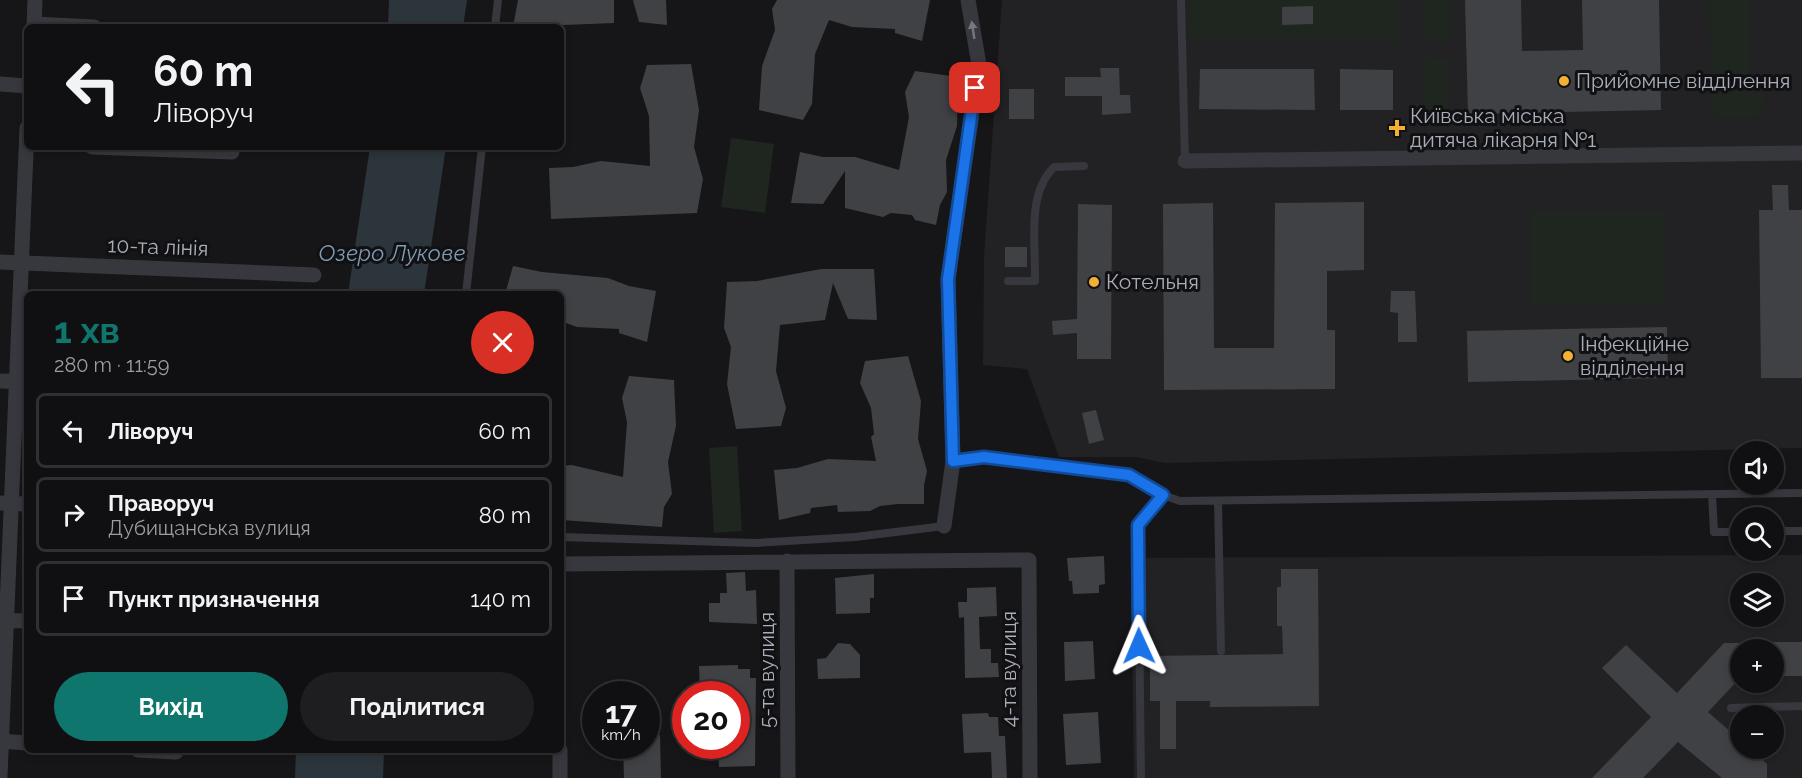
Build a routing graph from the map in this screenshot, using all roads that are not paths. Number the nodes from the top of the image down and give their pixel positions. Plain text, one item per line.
1 (35, 0) edge
2 (498, 0) edge
3 (968, 0) edge
4 (1181, 0) edge
5 (34, 24) edge
6 (495, 24) edge
7 (0, 84) edge
8 (24, 86) edge
9 (27, 150) edge
10 (176, 150) edge
11 (482, 150) edge
12 (232, 152) dead end
13 (1802, 153) edge
14 (1185, 161) joint
15 (1084, 166) dead end
16 (0, 262) edge
17 (21, 263) junction
18 (314, 274) dead end
19 (1008, 281) dead end
20 (466, 291) edge
21 (0, 381) edge
22 (22, 382) edge
23 (953, 461) junction
24 (1802, 493) edge
25 (1712, 494) junction
26 (1163, 495) junction
27 (1218, 501) junction
28 (13, 503) edge
29 (944, 526) joint
30 (1784, 531) edge
31 (1802, 531) edge
32 (1730, 532) edge
33 (564, 537) edge
34 (787, 561) junction
35 (564, 564) edge
36 (4, 620) edge
37 (24, 621) edge
38 (1221, 651) dead end
39 (1802, 706) edge
40 (1784, 707) edge
41 (1, 741) edge
42 (24, 743) edge
43 (560, 753) edge
44 (0, 776) edge
45 (560, 778) edge
46 (788, 778) edge
47 (1030, 778) edge
48 (1141, 778) edge

1 - 5 street
2 - 6 lane
23 -> 3 street
4 - 14 lane
7 - 8 street
9 - 17 street
10 - 12 street
11 - 20 lane
13 - 14 street
15 - 19 lane
16 - 17 street, 10-та лінія
17 - 18 street, 10-та лінія
17 - 22 street
21 - 22 street
22 - 28 street
23 - 26 lane
23 - 29 street
24 - 25 lane
25 - 27 lane
25 - 32 lane
26 - 27 lane
26 - 48 lane
27 - 38 lane
28 - 36 street
29 - 33 lane
30 - 31 lane
34 - 35 street
34 - 46 street, 5-та вулиця
34 - 47 street, 4-та вулиця
36 - 37 street
36 - 41 street
39 - 40 lane
41 - 42 street
41 - 44 street
43 - 45 street

